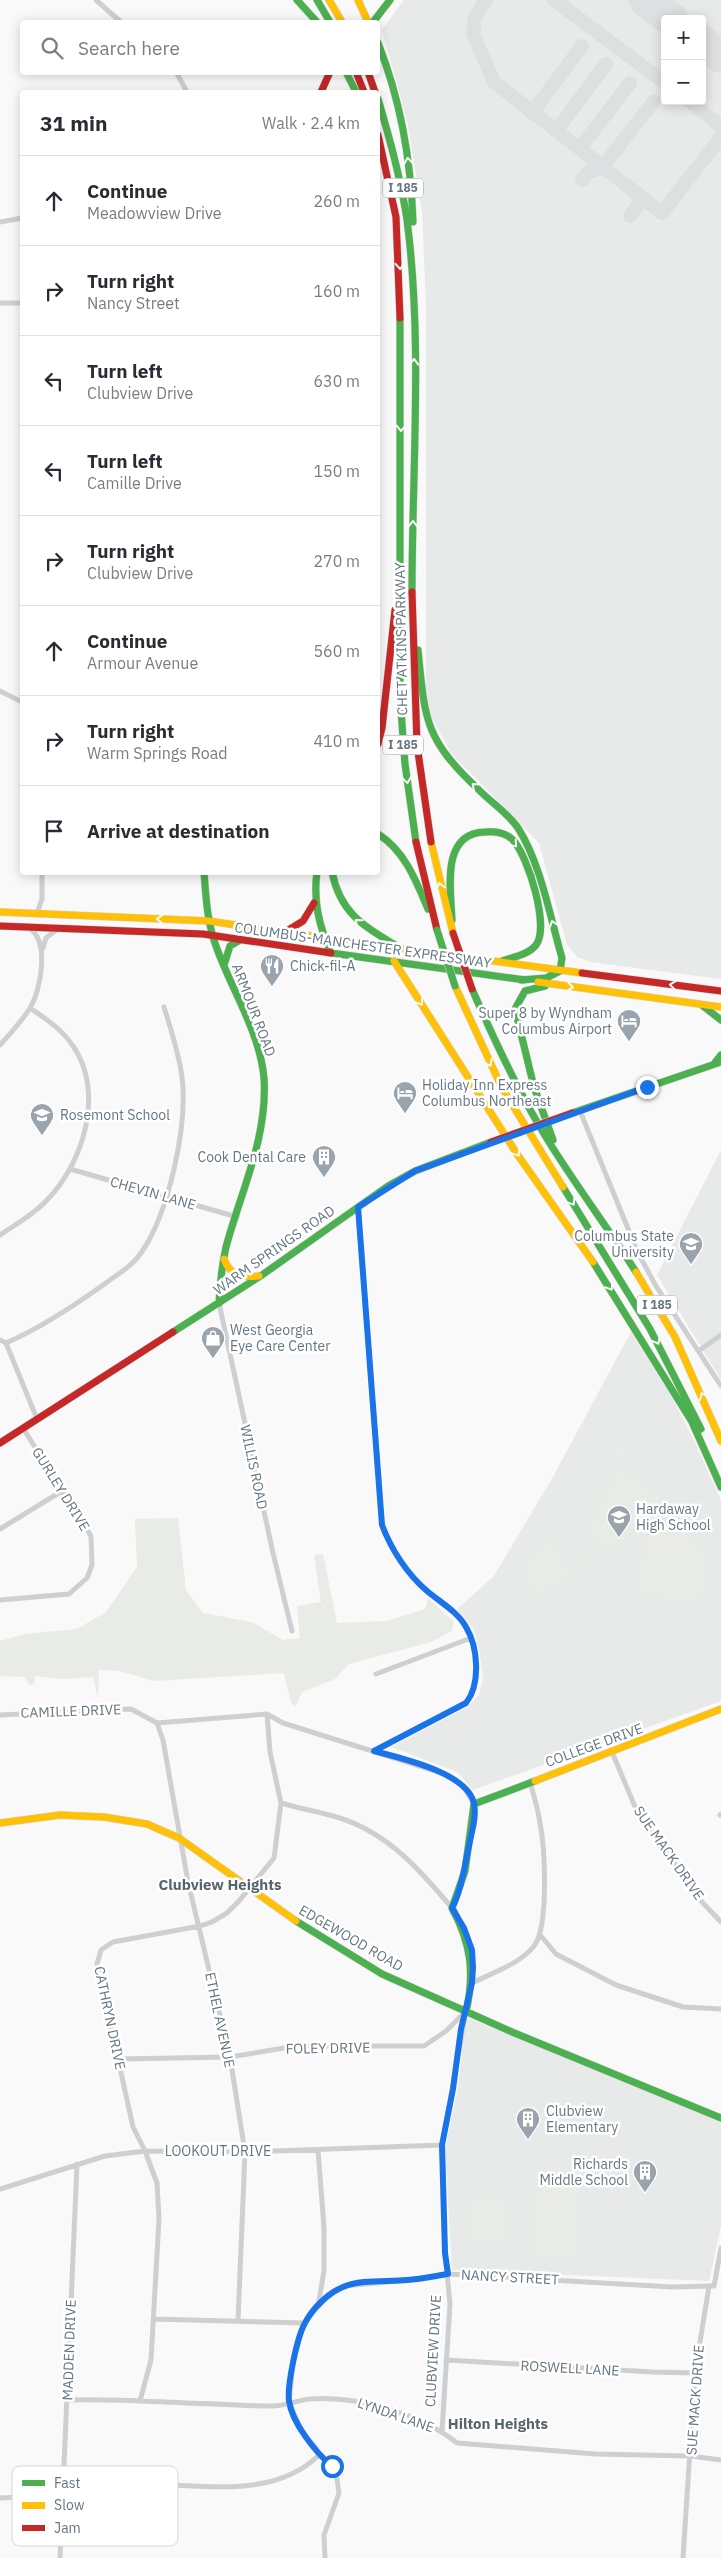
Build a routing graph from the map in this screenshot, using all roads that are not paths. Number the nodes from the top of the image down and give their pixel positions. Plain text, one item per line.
1 (96, 0) edge
2 (297, 0) edge
3 (317, 0) edge
4 (329, 0) edge
5 (390, 0) edge
6 (359, 2) edge
7 (118, 20) edge
8 (315, 20) edge
9 (329, 20) edge
10 (341, 20) edge
11 (367, 20) edge
12 (374, 20) edge
13 (380, 47) edge
14 (178, 75) edge
15 (329, 75) edge
16 (357, 75) edge
17 (369, 75) edge
18 (348, 76) edge
19 (186, 90) edge
20 (322, 90) edge
21 (355, 90) edge
22 (363, 90) edge
23 (374, 90) edge
24 (380, 105) edge
25 (380, 144) edge
26 (380, 159) edge
27 (396, 217) junction
28 (20, 218) edge
29 (0, 222) edge
30 (414, 280) junction
31 (0, 302) edge
32 (20, 303) edge
33 (401, 557) junction
34 (412, 573) junction
35 (0, 692) edge
36 (20, 701) edge
37 (380, 736) edge
38 (380, 835) edge
39 (42, 875) edge
40 (204, 875) edge
41 (317, 875) edge
42 (333, 875) edge
43 (42, 898) junction
44 (314, 903) junction
45 (0, 912) edge
46 (37, 914) junction
47 (48, 914) junction
48 (209, 921) junction
49 (0, 926) edge
50 (28, 927) junction
51 (59, 928) junction
52 (437, 930) junction
53 (285, 932) junction
54 (452, 933) junction
55 (213, 936) junction
56 (324, 938) junction
57 (240, 940) junction
58 (399, 948) junction
59 (42, 951) junction
60 (332, 953) junction
61 (394, 961) junction
62 (499, 962) junction
63 (224, 965) junction
64 (560, 971) junction
65 (521, 980) junction
66 (553, 984) junction
67 (721, 991) edge
68 (703, 1005) junction
69 (164, 1007) dead end
70 (721, 1007) edge
71 (30, 1008) junction
72 (720, 1020) edge
73 (0, 1045) edge
74 (721, 1055) edge
75 (718, 1063) edge
76 (576, 1112) junction
77 (561, 1161) junction
78 (70, 1169) junction
79 (168, 1196) junction
80 (358, 1207) junction
81 (237, 1217) junction
82 (0, 1235) edge
83 (224, 1258) junction
84 (262, 1276) junction
85 (219, 1303) junction
86 (721, 1335) edge
87 (0, 1340) edge
88 (6, 1343) junction
89 (700, 1350) junction
90 (721, 1386) edge
91 (37, 1419) junction
92 (23, 1428) junction
93 (721, 1441) edge
94 (0, 1443) edge
95 (721, 1475) edge
96 (721, 1487) edge
97 (62, 1492) junction
98 (0, 1529) edge
99 (0, 1600) edge
100 (292, 1631) dead end
101 (471, 1638) junction
102 (376, 1674) dead end
103 (721, 1709) edge
104 (267, 1714) junction
105 (0, 1715) edge
106 (158, 1723) junction
107 (374, 1751) junction
108 (612, 1752) junction
109 (530, 1782) junction
110 (281, 1803) junction
111 (474, 1804) junction
112 (0, 1822) edge
113 (179, 1838) junction
114 (249, 1887) junction
115 (452, 1908) junction
116 (721, 1922) edge
117 (200, 1926) junction
118 (541, 1936) junction
119 (472, 1983) junction
120 (721, 2009) edge
121 (466, 2012) junction
122 (230, 2057) junction
123 (119, 2059) junction
124 (721, 2118) edge
125 (442, 2145) junction
126 (318, 2150) junction
127 (146, 2151) junction
128 (245, 2152) junction
129 (77, 2164) junction
130 (0, 2188) edge
131 (721, 2248) edge
132 (448, 2274) junction
133 (709, 2286) junction
134 (318, 2306) junction
135 (154, 2318) junction
136 (238, 2321) junction
137 (304, 2323) junction
138 (446, 2360) junction
139 (696, 2372) junction
140 (67, 2400) junction
141 (140, 2401) junction
142 (289, 2402) junction
143 (442, 2431) junction
144 (318, 2455) junction
145 (691, 2456) junction
146 (721, 2460) edge
147 (64, 2466) edge
148 (178, 2486) edge
149 (325, 2558) edge
150 (683, 2558) edge

1 - 7 street
2 - 8 main road
3 - 9 main road
4 - 10 main road
5 - 12 main road
6 - 11 main road
30 -> 13 main road
14 - 19 street
15 - 20 main road
16 - 22 main road
17 - 23 main road
18 - 21 main road
24 - 30 main road, CHET ATKINS PARKWAY / I 185
25 - 27 main road, CHET ATKINS PARKWAY / I 185
26 - 27 main road
27 -> 33 main road, CHET ATKINS PARKWAY / I 185
28 - 29 street
34 -> 30 main road, CHET ATKINS PARKWAY / I 185
31 - 32 street
33 - 37 main road
33 -> 52 main road, CHET ATKINS PARKWAY / I 185
54 -> 34 main road, CHET ATKINS PARKWAY / I 185
64 -> 34 main road
35 - 36 street
38 - 52 main road
39 - 43 street
40 - 48 main road, ARMOUR ROAD
41 - 44 main road
58 -> 42 main road
43 - 46 street
43 - 47 street
44 - 53 main road
44 - 56 main road
45 - 46 main road, COLUMBUS-MANCHESTER EXPRESSWAY
46 - 47 main road, COLUMBUS-MANCHESTER EXPRESSWAY
48 -> 47 main road, COLUMBUS-MANCHESTER EXPRESSWAY
48 - 53 main road, COLUMBUS-MANCHESTER EXPRESSWAY
48 - 55 main road, ARMOUR ROAD
49 - 50 main road, COLUMBUS-MANCHESTER EXPRESSWAY
50 - 51 main road, COLUMBUS-MANCHESTER EXPRESSWAY
50 - 59 street
51 - 55 main road, COLUMBUS-MANCHESTER EXPRESSWAY
51 - 59 street
52 -> 95 main road, CHET ATKINS PARKWAY / I 185, bridge
53 - 56 main road, COLUMBUS-MANCHESTER EXPRESSWAY
54 -> 62 main road
54 - 77 main road, CHET ATKINS PARKWAY / I 185, bridge
55 - 57 main road, COLUMBUS-MANCHESTER EXPRESSWAY
55 - 63 main road, ARMOUR ROAD
56 - 58 main road, COLUMBUS-MANCHESTER EXPRESSWAY
56 - 60 main road
57 - 60 main road, COLUMBUS-MANCHESTER EXPRESSWAY
57 - 63 main road
58 - 62 main road, COLUMBUS-MANCHESTER EXPRESSWAY
59 - 71 street
60 - 61 main road, COLUMBUS-MANCHESTER EXPRESSWAY
61 - 65 main road, COLUMBUS-MANCHESTER EXPRESSWAY
61 -> 96 main road
62 - 64 main road, COLUMBUS-MANCHESTER EXPRESSWAY
63 - 81 main road, ARMOUR ROAD
64 - 65 main road
67 -> 64 main road, COLUMBUS-MANCHESTER EXPRESSWAY
65 - 66 main road, COLUMBUS-MANCHESTER EXPRESSWAY
66 -> 68 main road, COLUMBUS-MANCHESTER EXPRESSWAY
66 - 77 main road
68 - 70 main road, COLUMBUS-MANCHESTER EXPRESSWAY
68 - 72 main road
69 - 79 street
71 - 73 street
71 - 78 street
74 - 75 main road
75 - 76 main road, WARM SPRINGS ROAD
76 - 80 main road, WARM SPRINGS ROAD, bridge
76 - 89 street
93 -> 77 main road, CHET ATKINS PARKWAY / I 185
78 - 79 street, CHEVIN LANE
78 - 82 street
79 - 81 street, CHEVIN LANE
79 - 88 street
80 - 84 main road, WARM SPRINGS ROAD
80 - 101 street
81 - 83 main road, ARMOUR ROAD
83 - 84 main road
83 - 85 main road, ARMOUR ROAD
84 - 85 main road, WARM SPRINGS ROAD
85 - 91 main road, WARM SPRINGS ROAD
85 - 100 street, WILLIS ROAD
86 - 89 street
87 - 88 street
88 - 91 street
89 - 90 street
91 - 92 main road, WARM SPRINGS ROAD
92 - 94 main road, WARM SPRINGS ROAD
92 - 97 street, GURLEY DRIVE
97 - 98 street
97 - 99 street, GURLEY DRIVE
101 - 102 street
101 - 107 street
103 - 108 main road, COLLEGE DRIVE
104 - 106 street
104 - 107 street
104 - 110 street, CATHRYN DRIVE
105 - 106 street, CAMILLE DRIVE
106 - 113 street, ETHEL AVENUE
107 - 111 street
108 - 109 main road, COLLEGE DRIVE
108 - 116 street, SUE MACK DRIVE
109 - 111 main road, COLLEGE DRIVE
109 - 118 street
110 - 114 street, CATHRYN DRIVE
110 - 115 street
111 - 115 main road
112 - 113 main road, EDGEWOOD ROAD
113 - 114 main road, EDGEWOOD ROAD
113 - 117 street, ETHEL AVENUE
114 - 117 street, CATHRYN DRIVE
114 - 121 main road, EDGEWOOD ROAD
115 - 119 main road, CLUBVIEW DRIVE
117 - 122 street, ETHEL AVENUE
117 - 123 street, CATHRYN DRIVE
118 - 119 street
118 - 120 street
119 - 121 main road, CLUBVIEW DRIVE
121 - 122 street, FOLEY DRIVE
121 - 124 main road, EDGEWOOD ROAD
121 - 125 street, CLUBVIEW DRIVE
122 - 123 street, FOLEY DRIVE
122 - 128 street, ETHEL AVENUE
123 - 127 street, CATHRYN DRIVE
125 - 126 street, LOOKOUT DRIVE
125 - 132 street, CLUBVIEW DRIVE
126 - 128 street, LOOKOUT DRIVE
126 - 134 street
127 - 128 street, LOOKOUT DRIVE
127 - 129 street, LOOKOUT DRIVE
127 - 135 street, CATHRYN DRIVE
128 - 136 street, ETHEL AVENUE
129 - 130 street, LOOKOUT DRIVE
129 - 140 street, MADDEN DRIVE
131 - 133 street, SUE MACK DRIVE
132 - 133 street, NANCY STREET
132 - 134 street, NANCY STREET
132 - 138 street, CLUBVIEW DRIVE
133 - 139 street, SUE MACK DRIVE
134 - 137 street, NANCY STREET
135 - 136 street
135 - 141 street, CATHRYN DRIVE
136 - 137 street
137 - 142 street
138 - 139 street, ROSWELL LANE
138 - 143 street, CLUBVIEW DRIVE
139 - 145 street, SUE MACK DRIVE
140 - 141 street, LYNDA LANE
140 - 147 street, MADDEN DRIVE
141 - 142 street, LYNDA LANE
142 - 143 street, LYNDA LANE
142 - 144 street
143 - 145 street, LYNDA LANE
144 - 148 street
144 - 149 street
145 - 146 street, LYNDA LANE
145 - 150 street, SUE MACK DRIVE

